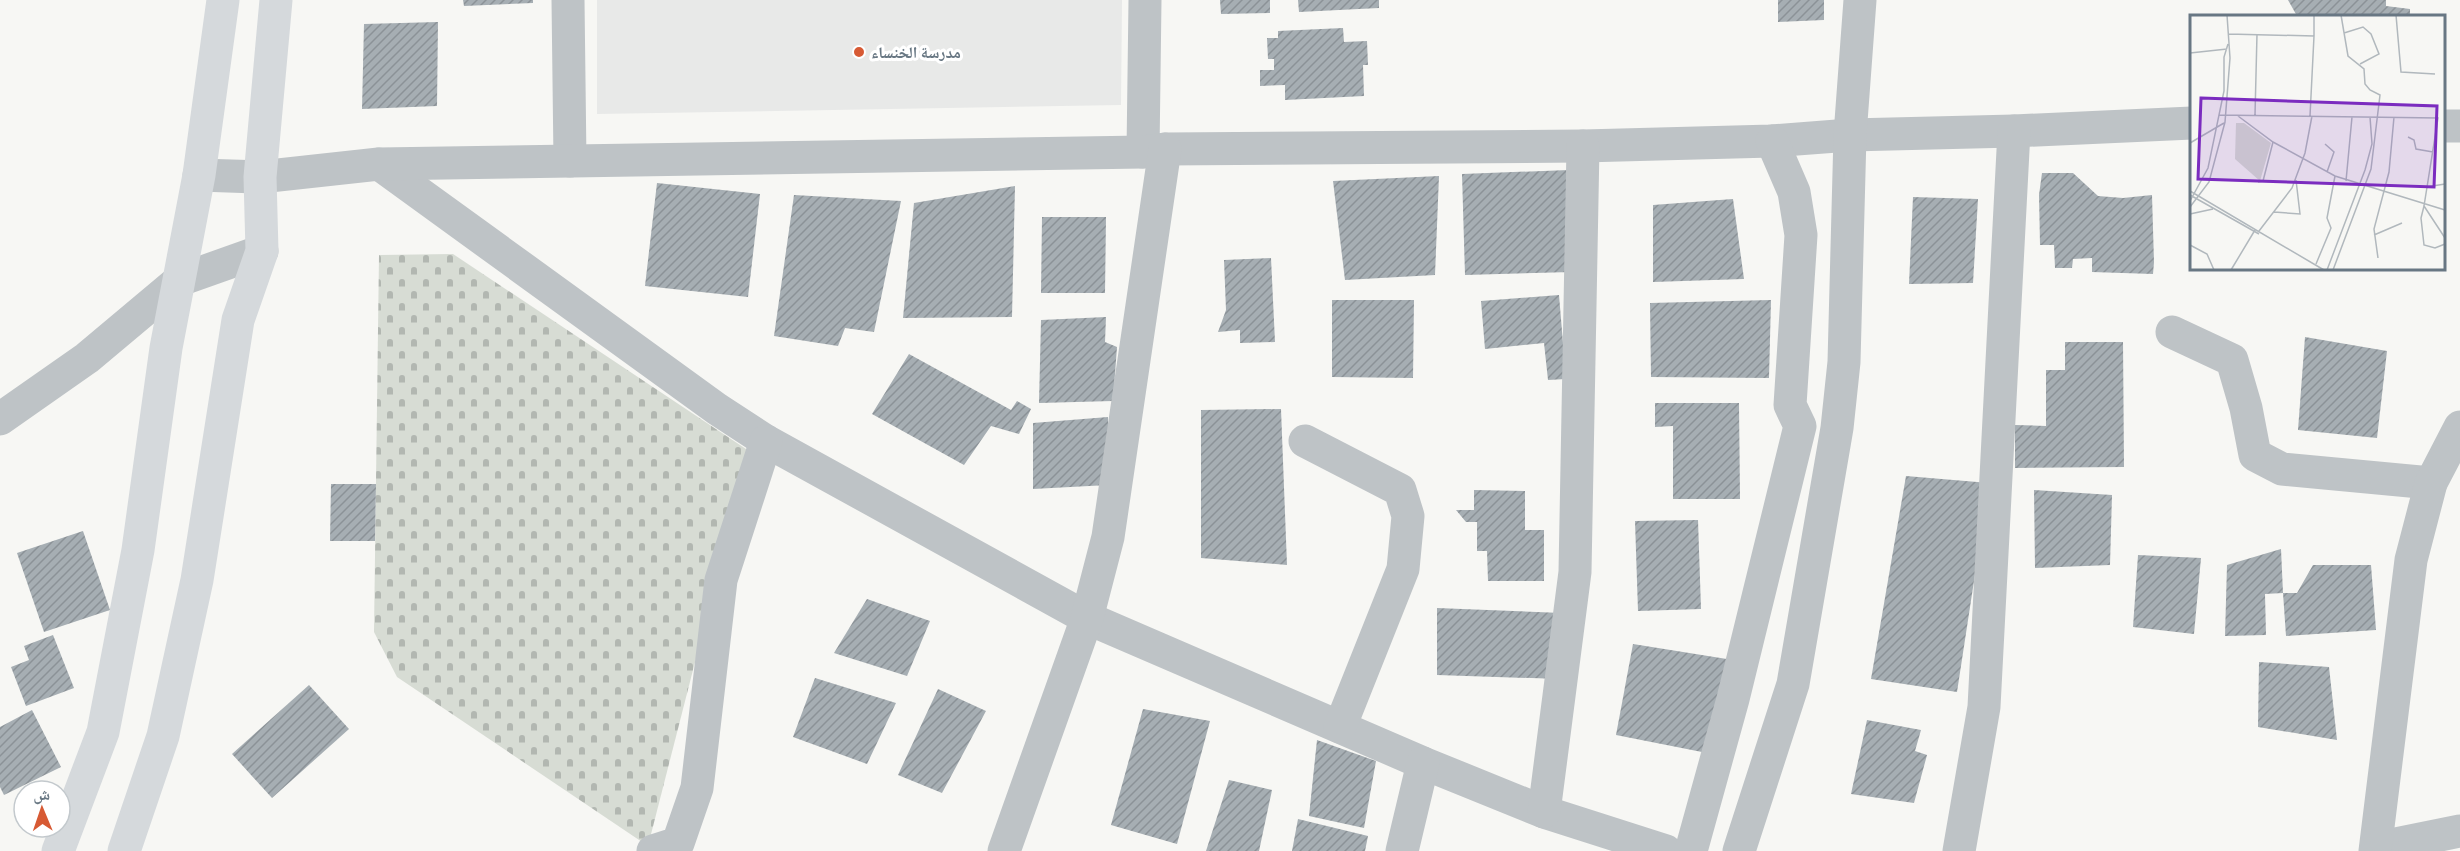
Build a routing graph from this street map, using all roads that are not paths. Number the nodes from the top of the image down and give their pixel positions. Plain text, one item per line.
1 (223, 0) edge
2 (276, 0) edge
3 (568, 0) edge
4 (1145, 0) edge
5 (1860, 0) edge
6 (2190, 123) edge
7 (2014, 131) junction
8 (1850, 135) junction
9 (1772, 141) junction
10 (1583, 146) junction
11 (1154, 150) junction
12 (570, 161) junction
13 (379, 164) junction
14 (199, 175) junction
15 (260, 177) junction
16 (262, 251) junction
17 (180, 280) junction
18 (2172, 332) dead end
19 (0, 420) edge
20 (2460, 427) edge
21 (766, 441) junction
22 (1305, 441) dead end
23 (2431, 483) junction
24 (1087, 618) junction
25 (1340, 727) junction
26 (1423, 763) junction
27 (1018, 812) junction
28 (1544, 812) junction
29 (2460, 831) edge
30 (2376, 849) edge
31 (58, 851) edge
32 (124, 851) edge
33 (653, 851) edge
34 (1004, 851) edge
35 (1025, 851) edge
36 (1402, 851) edge
37 (1666, 851) edge
38 (1691, 851) edge
39 (1739, 851) edge
40 (1959, 851) edge

1 - 14 main road
2 - 15 main road
3 - 12 street
4 - 11 street
5 - 8 street
6 - 7 street
7 - 8 street
7 - 40 street
8 - 9 street
8 - 39 street
9 - 10 street
9 - 38 street
10 - 11 street
10 - 28 street
11 - 12 street
11 - 24 street
12 - 13 street
13 - 15 street
13 - 21 street
14 - 15 street
14 - 17 main road
15 - 16 main road
16 - 17 street
16 - 32 main road
17 - 19 street
17 - 31 main road
18 - 23 street
20 - 23 street
21 - 24 street
21 - 33 street
22 - 25 street
23 - 30 street
24 - 25 street
24 - 27 street
25 - 26 street
26 - 28 street
26 - 36 street
27 - 34 street
27 - 35 street
28 - 37 street
29 - 30 street

